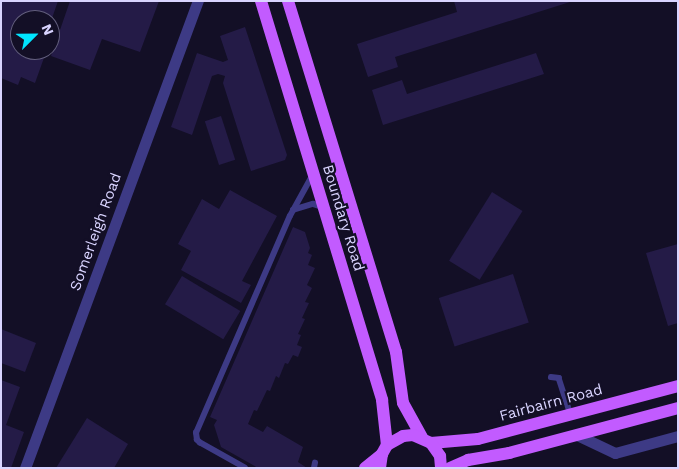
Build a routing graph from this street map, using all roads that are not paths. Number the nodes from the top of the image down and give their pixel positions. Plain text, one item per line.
1 (261, 1) edge
2 (288, 1) edge
3 (197, 3) edge
4 (313, 174) junction
5 (323, 207) junction
6 (293, 210) junction
7 (551, 377) dead end
8 (678, 386) edge
9 (678, 408) edge
10 (571, 414) junction
11 (577, 435) junction
12 (678, 436) edge
13 (427, 440) junction
14 (384, 450) junction
15 (25, 468) edge
16 (245, 468) edge
17 (365, 468) edge
18 (380, 468) edge
19 (441, 468) edge
20 (450, 468) edge

1 - 4 main road, Boundary Road
2 - 13 main road, Boundary Road
3 - 15 street, Somerleigh Road
4 - 5 main road, Boundary Road
4 - 6 lane
5 - 6 lane
5 - 14 main road, Boundary Road
6 - 16 lane
7 - 10 lane
8 - 10 main road, Fairbairn Road
9 - 11 main road
10 - 13 main road, Fairbairn Road
11 - 12 street
11 - 20 main road
13 - 14 main road, Fairbairn Road
13 - 19 main road, Boundary Road
14 - 17 main road, Fairbairn Road
14 - 18 main road, Boundary Road

